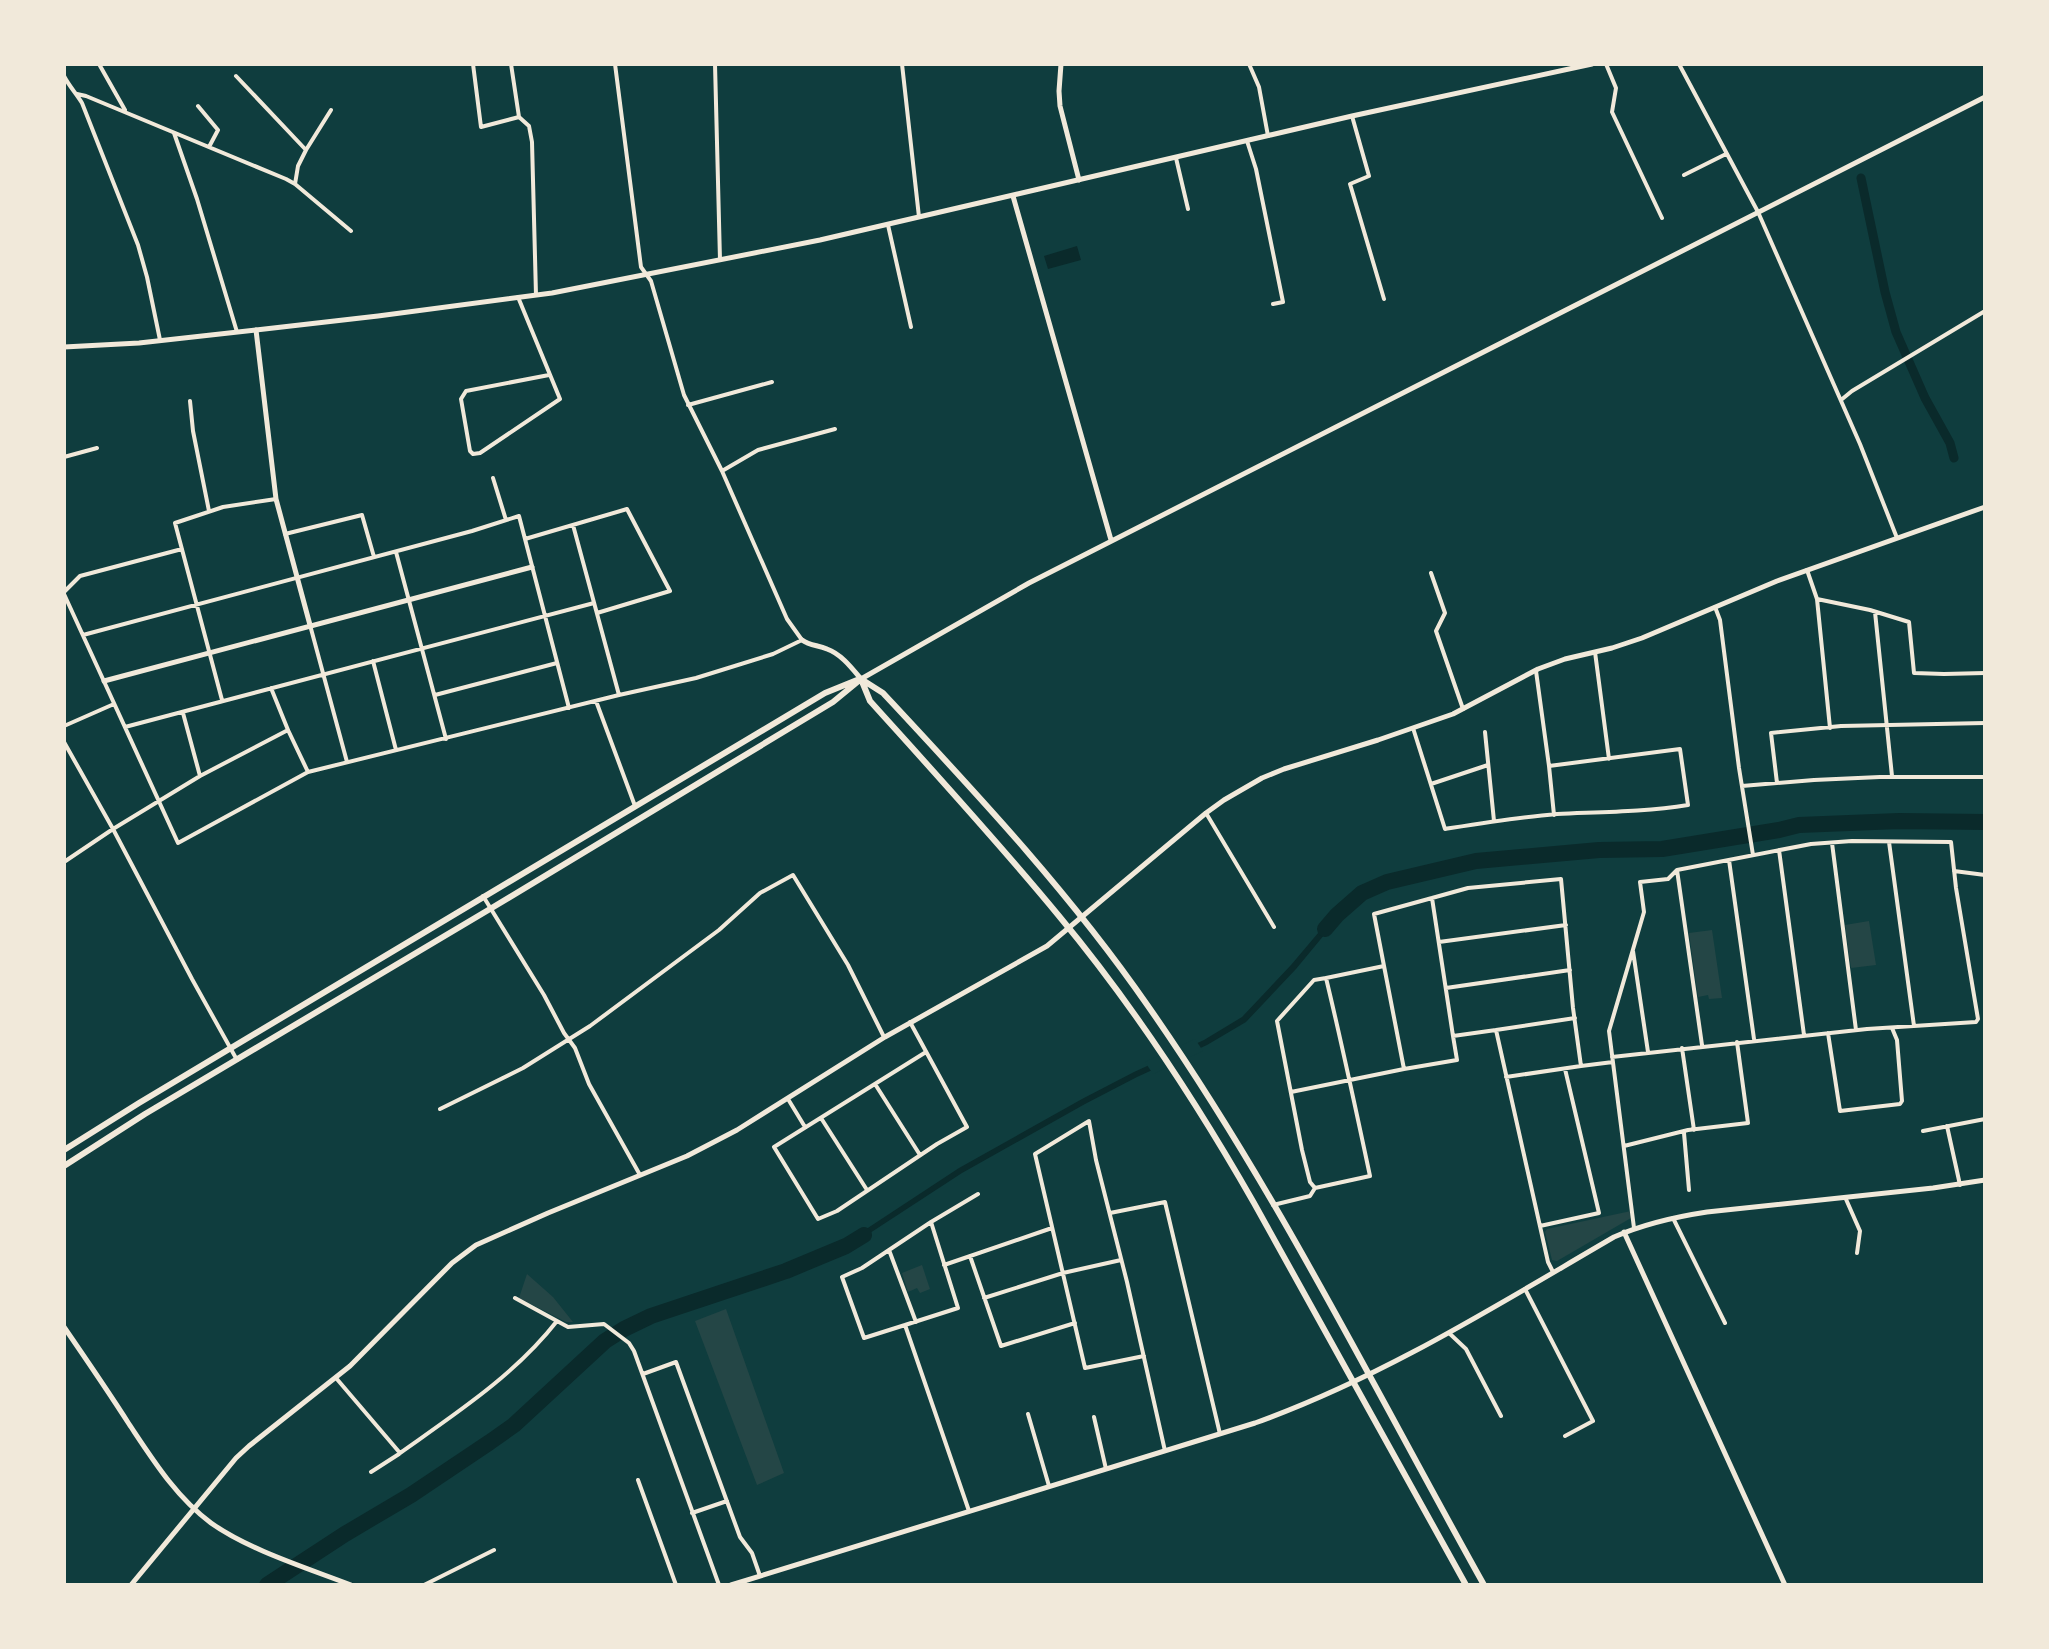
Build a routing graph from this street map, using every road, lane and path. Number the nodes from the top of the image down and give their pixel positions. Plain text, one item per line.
1 (99, 64) edge
2 (473, 64) edge
3 (511, 64) edge
4 (615, 64) edge
5 (715, 64) edge
6 (902, 64) edge
7 (1061, 64) edge
8 (1249, 64) edge
9 (1592, 64) edge
10 (1606, 64) edge
11 (1679, 64) edge
12 (64, 76) edge
13 (236, 76) dead end
14 (77, 94) junction
15 (1985, 97) edge
16 (198, 106) dead end
17 (331, 110) dead end
18 (126, 112) junction
19 (1352, 116) junction
20 (519, 117) junction
21 (174, 133) junction
22 (1268, 136) junction
23 (1247, 141) junction
24 (209, 147) junction
25 (306, 150) junction
26 (1726, 154) junction
27 (1176, 158) junction
28 (1684, 175) dead end
29 (1079, 180) junction
30 (295, 184) junction
31 (1013, 196) junction
32 (1188, 209) dead end
33 (1758, 212) junction
34 (919, 217) junction
35 (1662, 218) dead end
36 (888, 225) junction
37 (351, 231) dead end
38 (720, 260) junction
39 (646, 275) junction
40 (536, 295) junction
41 (518, 297) junction
42 (1384, 299) dead end
43 (1273, 304) dead end
44 (1985, 311) edge
45 (911, 327) dead end
46 (256, 330) junction
47 (237, 332) junction
48 (160, 340) junction
49 (64, 347) edge
50 (549, 375) junction
51 (772, 382) dead end
52 (1841, 400) junction
53 (190, 401) dead end
54 (688, 405) junction
55 (835, 429) dead end
56 (97, 448) dead end
57 (64, 457) edge
58 (722, 471) junction
59 (493, 478) dead end
60 (276, 499) junction
61 (1985, 507) edge
62 (209, 511) junction
63 (506, 520) junction
64 (573, 525) junction
65 (285, 534) junction
66 (1897, 538) junction
67 (525, 539) junction
68 (1111, 540) junction
69 (182, 549) junction
70 (396, 552) junction
71 (374, 557) junction
72 (532, 567) junction
73 (1807, 570) junction
74 (1431, 573) dead end
75 (297, 578) junction
76 (64, 593) edge
77 (1817, 599) junction
78 (409, 600) junction
79 (594, 603) junction
80 (197, 605) junction
81 (1715, 607) junction
82 (1875, 612) junction
83 (597, 613) junction
84 (545, 615) junction
85 (310, 625) junction
86 (83, 635) junction
87 (802, 640) junction
88 (422, 648) junction
89 (1595, 652) junction
90 (210, 653) junction
91 (373, 661) junction
92 (557, 663) junction
93 (1536, 671) junction
94 (1985, 673) edge
95 (323, 674) junction
96 (861, 679) junction
97 (104, 681) junction
98 (271, 688) junction
99 (435, 695) junction
100 (619, 695) junction
101 (222, 700) junction
102 (596, 701) junction
103 (114, 704) junction
104 (569, 708) junction
105 (1463, 709) junction
106 (182, 712) junction
107 (1985, 723) edge
108 (1888, 725) junction
109 (64, 726) edge
110 (125, 727) junction
111 (1413, 728) junction
112 (1830, 728) junction
113 (288, 730) junction
114 (1485, 732) dead end
115 (447, 739) junction
116 (64, 742) edge
117 (396, 750) junction
118 (1609, 759) junction
119 (347, 762) junction
120 (1488, 765) junction
121 (1549, 766) junction
122 (308, 772) junction
123 (200, 776) junction
124 (1892, 777) junction
125 (1985, 777) edge
126 (1777, 783) junction
127 (1431, 784) junction
128 (1742, 786) junction
129 (158, 801) junction
130 (635, 806) junction
131 (1206, 813) junction
132 (1554, 815) junction
133 (1494, 821) junction
134 (113, 829) junction
135 (1889, 841) junction
136 (1832, 843) junction
137 (1779, 850) junction
138 (1753, 855) junction
139 (1729, 860) junction
140 (64, 862) edge
141 (1677, 870) junction
142 (1954, 871) junction
143 (1985, 875) edge
144 (483, 896) junction
145 (1432, 898) junction
146 (490, 909) junction
147 (1083, 918) junction
148 (1566, 925) junction
149 (1274, 927) dead end
150 (1070, 929) junction
151 (1439, 942) junction
152 (1633, 948) junction
153 (1384, 966) junction
154 (1570, 970) junction
155 (1326, 978) junction
156 (1446, 988) junction
157 (1575, 1018) junction
158 (910, 1022) junction
159 (1914, 1026) junction
160 (1891, 1027) junction
161 (1496, 1030) junction
162 (1856, 1030) junction
163 (1828, 1033) junction
164 (1804, 1035) junction
165 (1453, 1036) junction
166 (884, 1037) junction
167 (569, 1039) junction
168 (1754, 1040) junction
169 (1737, 1042) junction
170 (1702, 1045) junction
171 (1682, 1048) junction
172 (230, 1049) junction
173 (926, 1052) junction
174 (1648, 1052) junction
175 (1613, 1059) junction
176 (237, 1060) junction
177 (1581, 1066) junction
178 (1404, 1069) junction
179 (1565, 1069) junction
180 (1506, 1077) junction
181 (1350, 1080) junction
182 (875, 1084) junction
183 (1291, 1092) junction
184 (787, 1099) junction
185 (440, 1109) dead end
186 (821, 1118) junction
187 (1985, 1119) edge
188 (1947, 1126) junction
189 (805, 1127) junction
190 (1694, 1130) junction
191 (1684, 1131) junction
192 (1923, 1131) dead end
193 (1624, 1146) junction
194 (64, 1150) edge
195 (920, 1155) junction
196 (64, 1166) edge
197 (640, 1175) junction
198 (1985, 1180) edge
199 (1960, 1185) junction
200 (1315, 1188) junction
201 (868, 1190) junction
202 (1689, 1190) dead end
203 (978, 1194) dead end
204 (1845, 1197) junction
205 (1273, 1205) junction
206 (1110, 1213) junction
207 (1673, 1218) junction
208 (931, 1222) junction
209 (1540, 1226) junction
210 (1052, 1228) junction
211 (1634, 1228) junction
212 (1624, 1232) junction
213 (889, 1250) junction
214 (1857, 1253) dead end
215 (970, 1256) junction
216 (1122, 1260) junction
217 (944, 1265) junction
218 (1553, 1272) junction
219 (1063, 1273) junction
220 (1525, 1289) junction
221 (515, 1298) dead end
222 (984, 1298) junction
223 (557, 1321) junction
224 (916, 1322) junction
225 (1075, 1323) junction
226 (1725, 1323) dead end
227 (905, 1325) junction
228 (64, 1327) edge
229 (1449, 1333) junction
230 (1144, 1356) junction
231 (642, 1374) junction
232 (1370, 1375) junction
233 (336, 1378) junction
234 (1355, 1383) junction
235 (1028, 1414) dead end
236 (1501, 1416) dead end
237 (1094, 1417) dead end
238 (1220, 1434) junction
239 (1565, 1436) dead end
240 (1165, 1451) junction
241 (400, 1453) junction
242 (1106, 1469) junction
243 (371, 1472) dead end
244 (638, 1480) dead end
245 (1049, 1486) junction
246 (727, 1501) junction
247 (194, 1509) junction
248 (969, 1511) junction
249 (692, 1513) junction
250 (494, 1550) dead end
251 (760, 1576) junction
252 (131, 1585) edge
253 (351, 1585) edge
254 (424, 1585) edge
255 (676, 1585) edge
256 (719, 1585) edge
257 (731, 1585) edge
258 (1466, 1585) edge
259 (1484, 1585) edge
260 (1785, 1585) edge

1 - 18 street
2 - 20 street
3 - 20 street
4 - 39 street
5 - 38 street
6 - 34 street
7 - 29 street
8 - 22 street
9 - 19 street
10 - 35 street
11 - 26 street
12 - 14 street
13 - 25 street
14 - 18 street
14 - 48 street
15 - 33 street
16 - 24 street
17 - 25 street
18 - 21 street
19 - 22 street
19 - 42 street
20 - 40 street
21 - 24 street
21 - 47 street
22 - 23 street
23 - 27 street
23 - 43 street
24 - 30 street
25 - 30 street
26 - 28 street
26 - 33 street
27 - 29 street
27 - 32 street
29 - 31 street
30 - 37 street
31 - 34 street
31 - 68 street
33 - 52 street
33 - 68 street
34 - 36 street
36 - 38 street
36 - 45 street
38 - 39 street
39 - 40 street
39 - 54 street
40 - 41 street
41 - 46 street
41 - 50 street
44 - 52 street
46 - 47 street
46 - 60 street
47 - 48 street
48 - 49 street
50 - 50 street
51 - 54 street
52 - 66 street
53 - 62 street
54 - 58 street
55 - 58 street
56 - 57 street
58 - 87 street
59 - 63 street
60 - 62 street
60 - 65 street
61 - 66 street
62 - 69 street
63 - 67 street
63 - 70 street
64 - 67 street
64 - 79 street
64 - 83 street
65 - 71 street
65 - 75 street
66 - 73 street
67 - 72 street
68 - 96 street
69 - 76 street
69 - 80 street
70 - 71 street
70 - 78 street
71 - 75 street
72 - 78 street
72 - 84 street
73 - 77 street
73 - 81 street
74 - 105 street
75 - 80 street
75 - 85 street
76 - 86 street
77 - 82 street
77 - 112 street
78 - 85 street
78 - 88 street
79 - 83 street
79 - 84 street
80 - 86 street
80 - 90 street
81 - 89 street
81 - 128 street
82 - 94 street
82 - 108 street
83 - 100 street
84 - 88 street
84 - 92 street
85 - 90 street
85 - 95 street
86 - 97 street
87 - 96 street
87 - 100 street
88 - 91 street
88 - 99 street
89 - 93 street
89 - 118 street
90 - 97 street
90 - 101 street
91 - 95 street
91 - 117 street
92 - 99 street
92 - 104 street
93 - 105 street
93 - 121 street
95 - 98 street
95 - 119 street
96 - 130 main road
96 - 146 main road
96 - 147 main road
96 - 150 main road
97 - 103 street
98 - 101 street
98 - 113 street
99 - 115 street
100 - 102 street
101 - 106 street
102 - 104 street
102 - 130 street
103 - 109 street
103 - 110 street
104 - 115 street
105 - 111 street
106 - 110 street
106 - 123 street
107 - 108 street
108 - 112 street
108 - 124 street
110 - 129 street
111 - 127 street
111 - 131 street
112 - 126 street
113 - 122 street
113 - 123 street
114 - 120 street
115 - 117 street
116 - 134 street
117 - 119 street
118 - 121 street
118 - 132 street
119 - 122 street
120 - 127 street
120 - 133 street
121 - 132 street
122 - 129 street
123 - 129 street
124 - 125 street
124 - 126 street
126 - 128 street
127 - 133 street
128 - 138 street
129 - 134 street
130 - 144 main road
131 - 147 street
131 - 149 street
132 - 133 street
134 - 140 street
134 - 172 street
135 - 136 street
135 - 142 street
135 - 159 street
136 - 137 street
136 - 162 street
137 - 138 street
137 - 164 street
138 - 139 street
139 - 141 street
139 - 168 street
141 - 152 street
141 - 170 street
142 - 143 street
142 - 159 street
144 - 146 street
144 - 172 main road
145 - 148 street
145 - 151 street
145 - 153 street
146 - 167 street
146 - 176 main road
147 - 150 street
147 - 205 main road
148 - 151 street
148 - 154 street
150 - 158 street
150 - 234 main road
151 - 156 street
152 - 174 street
152 - 175 street
153 - 155 street
153 - 178 street
154 - 156 street
154 - 157 street
155 - 181 street
155 - 183 street
156 - 165 street
157 - 161 street
157 - 177 street
158 - 166 street
158 - 173 street
159 - 160 street
160 - 162 street
160 - 163 street
161 - 165 street
161 - 180 street
162 - 163 street
163 - 164 street
164 - 168 street
165 - 178 street
166 - 167 street
166 - 184 street
167 - 185 street
167 - 197 street
168 - 169 street
169 - 170 street
169 - 190 street
170 - 171 street
171 - 174 street
171 - 190 street
172 - 176 street
172 - 194 main road
173 - 182 street
173 - 195 street
174 - 175 street
175 - 177 street
175 - 193 street
176 - 196 main road
177 - 179 street
178 - 181 street
179 - 180 street
179 - 209 street
180 - 209 street
181 - 183 street
181 - 200 street
182 - 186 street
182 - 195 street
183 - 200 street
184 - 189 street
184 - 197 street
186 - 189 street
186 - 201 street
187 - 188 street
188 - 192 street
188 - 199 street
189 - 201 street
190 - 191 street
191 - 193 street
191 - 202 street
193 - 211 street
195 - 201 street
197 - 233 street
198 - 199 street
199 - 204 street
200 - 205 street
203 - 208 street
204 - 207 street
204 - 214 street
205 - 232 main road
206 - 210 street
206 - 216 street
206 - 238 street
207 - 211 street
207 - 226 street
208 - 213 street
208 - 217 street
209 - 218 street
210 - 215 street
210 - 219 street
211 - 212 street
212 - 218 street
212 - 260 street
213 - 224 street
213 - 227 street
215 - 217 street
215 - 222 street
216 - 219 street
216 - 230 street
217 - 224 street
218 - 220 street
219 - 222 street
219 - 225 street
220 - 229 street
220 - 239 street
221 - 223 street
222 - 225 street
223 - 231 street
223 - 241 street
224 - 227 street
225 - 230 street
227 - 248 street
228 - 247 street
229 - 232 street
229 - 236 street
230 - 240 street
231 - 246 street
231 - 249 street
232 - 234 street
232 - 259 main road
233 - 241 street
233 - 247 street
234 - 238 street
234 - 258 main road
235 - 245 street
237 - 242 street
238 - 240 street
240 - 242 street
241 - 243 street
242 - 245 street
244 - 255 street
245 - 248 street
246 - 249 street
246 - 251 street
247 - 252 street
247 - 253 street
248 - 251 street
249 - 256 street
250 - 254 street
251 - 257 street

